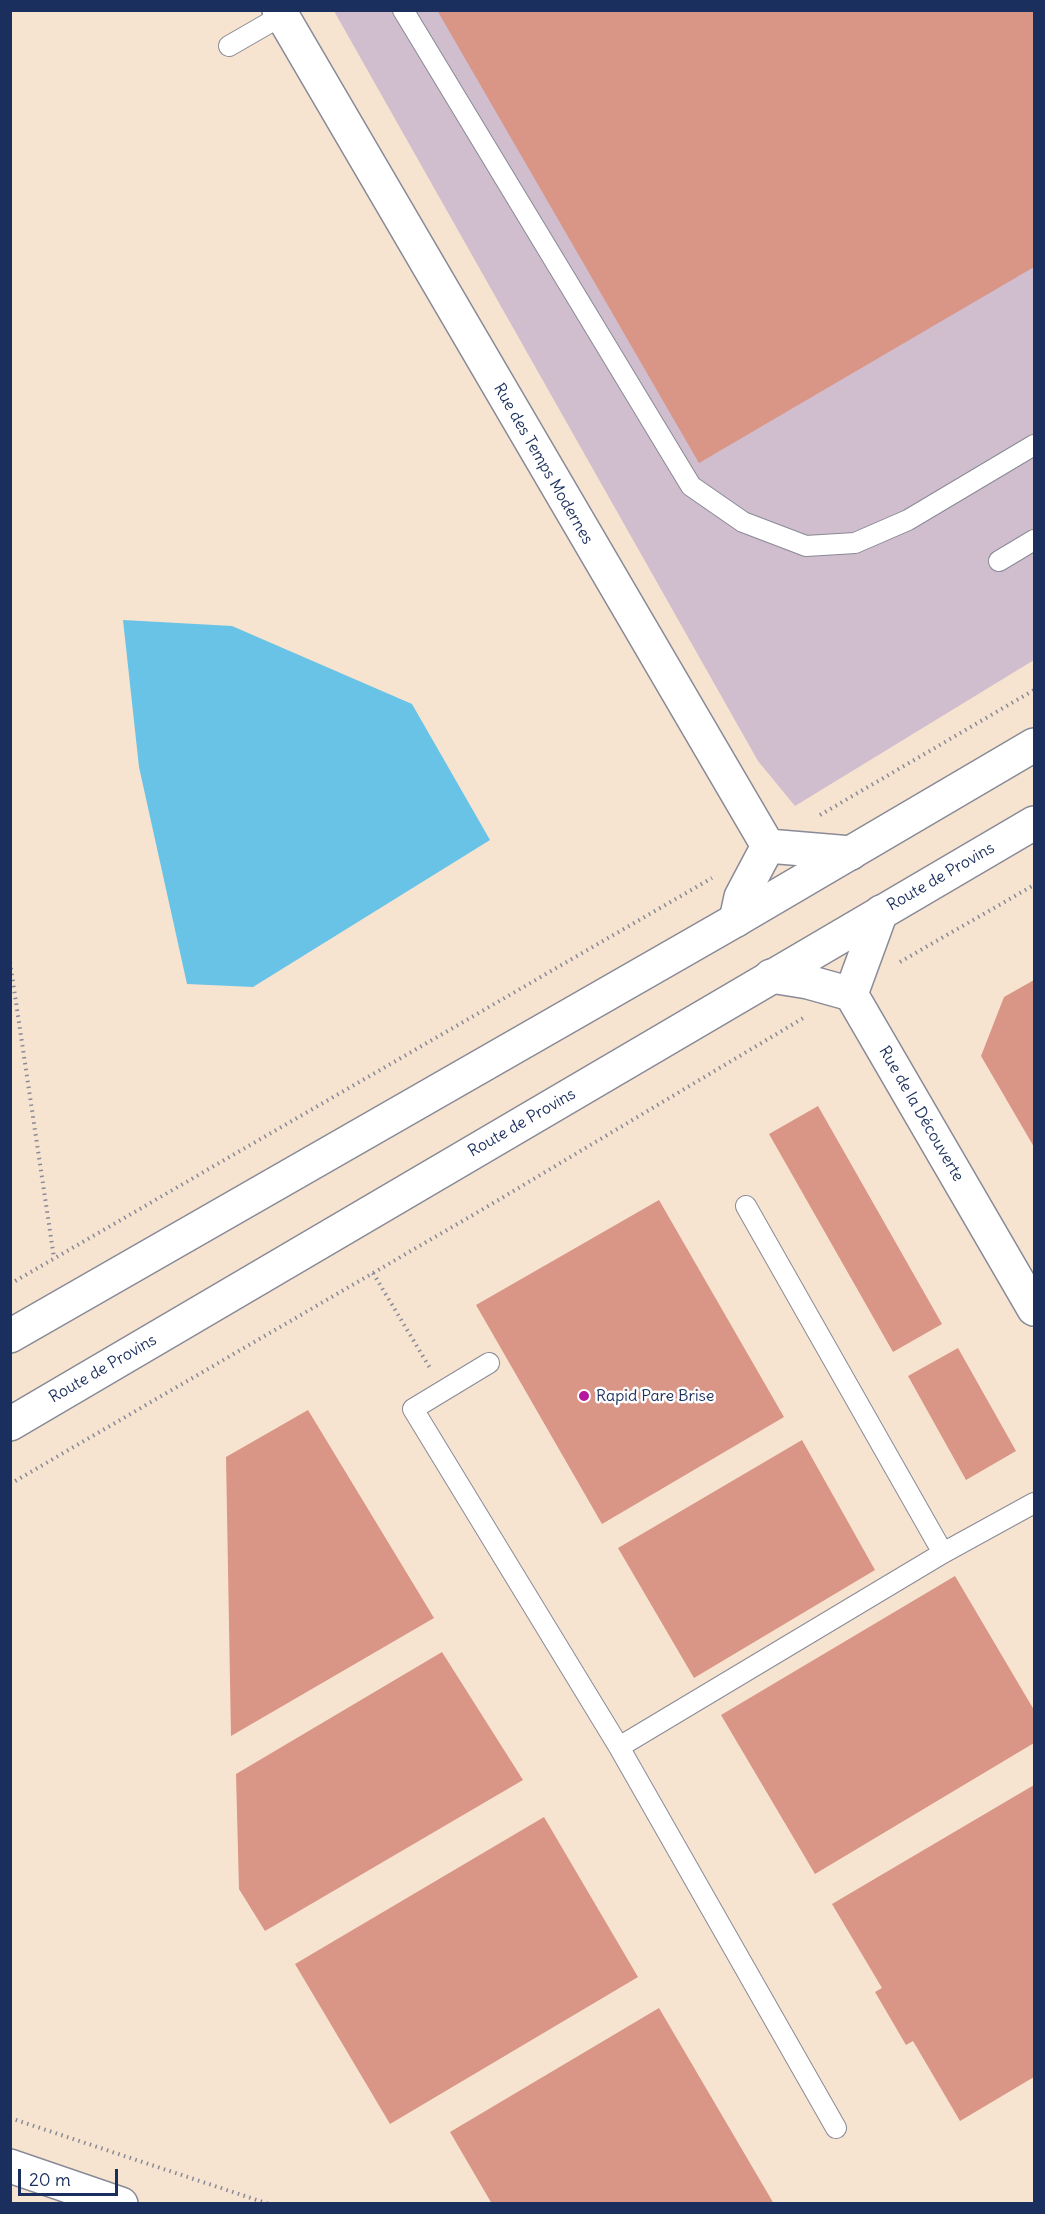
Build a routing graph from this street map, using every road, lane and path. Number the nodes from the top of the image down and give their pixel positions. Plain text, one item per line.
1 (403, 10) edge
2 (280, 13) edge
3 (229, 46) dead end
4 (1035, 445) edge
5 (1035, 540) edge
6 (999, 561) dead end
7 (1035, 690) edge
8 (1035, 745) edge
9 (1035, 823) edge
10 (768, 846) junction
11 (851, 853) junction
12 (714, 876) dead end
13 (1035, 885) edge
14 (881, 912) junction
15 (736, 920) junction
16 (10, 962) edge
17 (894, 966) dead end
18 (771, 976) junction
19 (851, 994) junction
20 (746, 1206) dead end
21 (55, 1259) junction
22 (373, 1273) junction
23 (10, 1284) edge
24 (1035, 1309) edge
25 (10, 1336) edge
26 (489, 1363) dead end
27 (443, 1391) junction
28 (10, 1424) edge
29 (10, 1484) edge
30 (1033, 1509) edge
31 (943, 1553) junction
32 (619, 1747) junction
33 (10, 2118) edge
34 (836, 2128) dead end
35 (10, 2166) edge
36 (122, 2204) edge
37 (269, 2204) edge

1 - 4 lane
2 - 3 lane
2 - 10 main road, Rue des Temps Modernes
5 - 6 lane
7 - 10 path
8 - 11 main road
9 - 14 main road, Route de Provins
10 - 11 main road
10 - 15 main road
11 - 15 main road
12 - 21 path
13 - 17 path
14 - 18 main road, Route de Provins
14 - 19 main road
15 - 25 main road
16 - 21 path
18 - 19 main road
18 - 28 main road, Route de Provins
19 - 22 path
19 - 24 main road, Rue de la Découverte
20 - 31 lane
21 - 23 path
22 - 27 path
22 - 29 path
26 - 27 lane
27 - 32 lane
30 - 31 lane
31 - 32 lane
32 - 34 lane
33 - 37 path
35 - 36 main road

